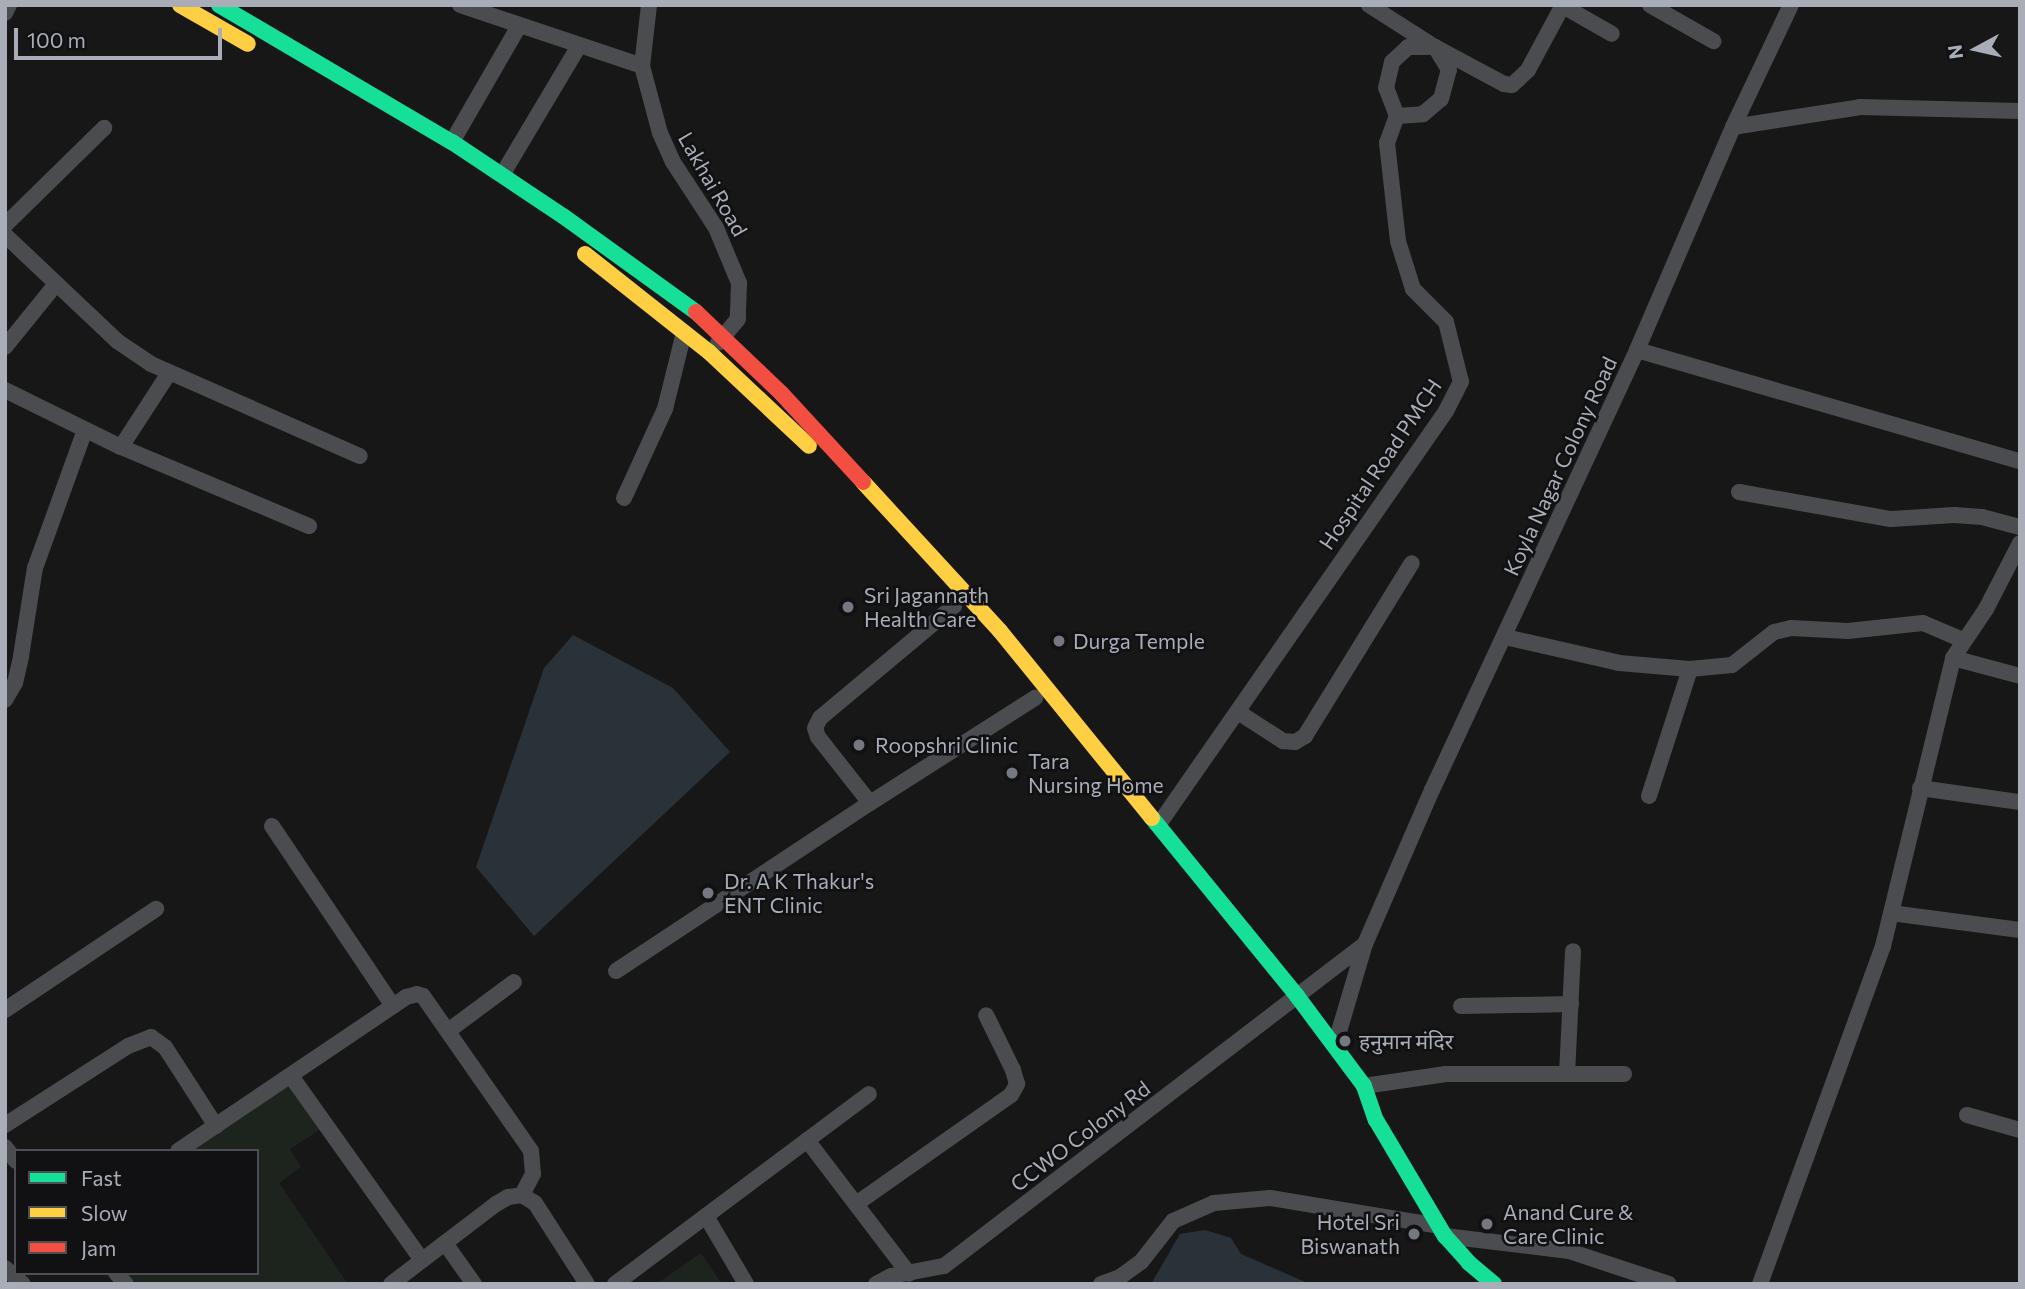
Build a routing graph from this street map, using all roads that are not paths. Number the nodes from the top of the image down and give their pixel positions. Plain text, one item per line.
1 (9, 5) edge
2 (180, 5) edge
3 (219, 5) edge
4 (460, 5) edge
5 (649, 5) edge
6 (1369, 5) edge
7 (1650, 5) edge
8 (1791, 5) edge
9 (1563, 6) edge
10 (5, 13) edge
11 (519, 26) junction
12 (1612, 34) dead end
13 (1713, 41) dead end
14 (579, 46) junction
15 (1435, 47) junction
16 (263, 53) dead end
17 (642, 66) junction
18 (2020, 111) edge
19 (1397, 116) junction
20 (1733, 127) junction
21 (104, 128) dead end
22 (452, 142) junction
23 (502, 175) junction
24 (5, 225) edge
25 (5, 235) edge
26 (566, 241) dead end
27 (56, 284) junction
28 (684, 332) junction
29 (724, 337) junction
30 (5, 347) edge
31 (1637, 350) junction
32 (709, 352) junction
33 (169, 373) junction
34 (8, 397) edge
35 (85, 430) junction
36 (121, 447) junction
37 (360, 456) dead end
38 (2020, 461) edge
39 (1739, 492) dead end
40 (624, 498) dead end
41 (309, 526) dead end
42 (2020, 527) edge
43 (2020, 543) edge
44 (1412, 563) dead end
45 (958, 611) joint
46 (1505, 637) junction
47 (1963, 640) junction
48 (991, 647) dead end
49 (1953, 658) junction
50 (1016, 662) junction
51 (1689, 669) junction
52 (2020, 676) edge
53 (1035, 698) junction
54 (5, 700) edge
55 (1238, 712) junction
56 (1920, 788) junction
57 (1649, 796) dead end
58 (2020, 802) edge
59 (870, 803) junction
60 (1159, 824) junction
61 (272, 826) dead end
62 (156, 909) dead end
63 (1891, 913) junction
64 (2020, 930) edge
65 (1365, 944) junction
66 (1573, 951) dead end
67 (616, 971) dead end
68 (514, 982) dead end
69 (1292, 1000) junction
70 (1571, 1004) junction
71 (393, 1006) junction
72 (1461, 1006) dead end
73 (5, 1010) edge
74 (986, 1015) dead end
75 (448, 1031) junction
76 (1335, 1045) junction
77 (1567, 1074) junction
78 (1624, 1074) dead end
79 (291, 1076) junction
80 (1364, 1086) junction
81 (869, 1094) dead end
82 (1967, 1115) dead end
83 (1376, 1120) junction
84 (5, 1125) edge
85 (216, 1126) junction
86 (2020, 1130) edge
87 (807, 1140) junction
88 (180, 1149) edge
89 (522, 1195) junction
90 (856, 1205) junction
91 (706, 1216) junction
92 (1442, 1231) junction
93 (445, 1243) junction
94 (422, 1260) junction
95 (5, 1268) edge
96 (909, 1273) junction
97 (1483, 1278) edge
98 (1120, 1281) edge
99 (23, 1284) edge
100 (391, 1284) edge
101 (474, 1284) edge
102 (587, 1284) edge
103 (615, 1284) edge
104 (746, 1284) edge
105 (876, 1284) edge
106 (1101, 1284) edge
107 (1494, 1284) edge
108 (1669, 1284) edge
109 (1760, 1284) edge

1 - 10 street
2 - 16 highway
3 - 22 highway
4 - 11 street
5 - 17 street, Lakhai Road
6 - 15 street
7 - 13 street
8 - 20 street, Koyla Nagar Colony Road
9 - 12 street
9 - 15 street
11 - 14 street
11 - 22 street
14 - 17 street
14 - 23 street
15 - 19 street
15 - 19 street
17 - 29 street, Lakhai Road
18 - 20 street
19 - 55 street, Hospital Road PMCH
20 - 31 street, Koyla Nagar Colony Road
21 - 24 street
22 - 23 highway
23 - 29 highway
25 - 27 street
26 - 28 highway
27 - 30 street
27 - 33 street
28 - 32 highway
28 - 40 street
29 - 32 street, Lakhai Road
29 - 50 highway
31 - 38 street
31 - 46 street, Koyla Nagar Colony Road
32 - 45 highway
33 - 36 street
33 - 37 street
34 - 35 street
35 - 36 street
35 - 54 street
36 - 41 street
39 - 42 street
43 - 47 street
44 - 55 street
45 - 59 street
46 - 51 street
46 - 65 street, Koyla Nagar Colony Road
47 - 49 street
47 - 51 street
48 - 50 highway
49 - 52 street
49 - 56 street
50 - 53 highway
50 - 60 highway
51 - 57 street
53 - 59 street
53 - 69 highway
55 - 60 street, Hospital Road PMCH
56 - 58 street
56 - 63 street
59 - 67 street
60 - 69 highway
61 - 71 street
62 - 73 street
63 - 64 street
63 - 109 street
65 - 69 street, Koyla Nagar Colony Road
65 - 76 street, Koyla Nagar Colony Road
66 - 70 street
68 - 75 street
69 - 76 highway
69 - 83 highway
69 - 96 street, CCWO Colony Rd
70 - 72 street
70 - 77 street
71 - 75 street
71 - 79 street
74 - 90 street
75 - 89 street
76 - 80 highway
77 - 78 street
77 - 80 street
79 - 85 street
79 - 94 street
80 - 83 highway
81 - 87 street
82 - 86 street
83 - 92 highway
84 - 85 street
85 - 88 street
87 - 90 street
87 - 91 street
89 - 93 street
89 - 102 street
90 - 96 street
91 - 103 street
91 - 104 street
92 - 97 highway
92 - 98 street
92 - 108 street
93 - 94 street
93 - 101 street
94 - 100 street
95 - 99 street
96 - 105 street, CCWO Colony Rd
97 - 107 highway
98 - 106 street

